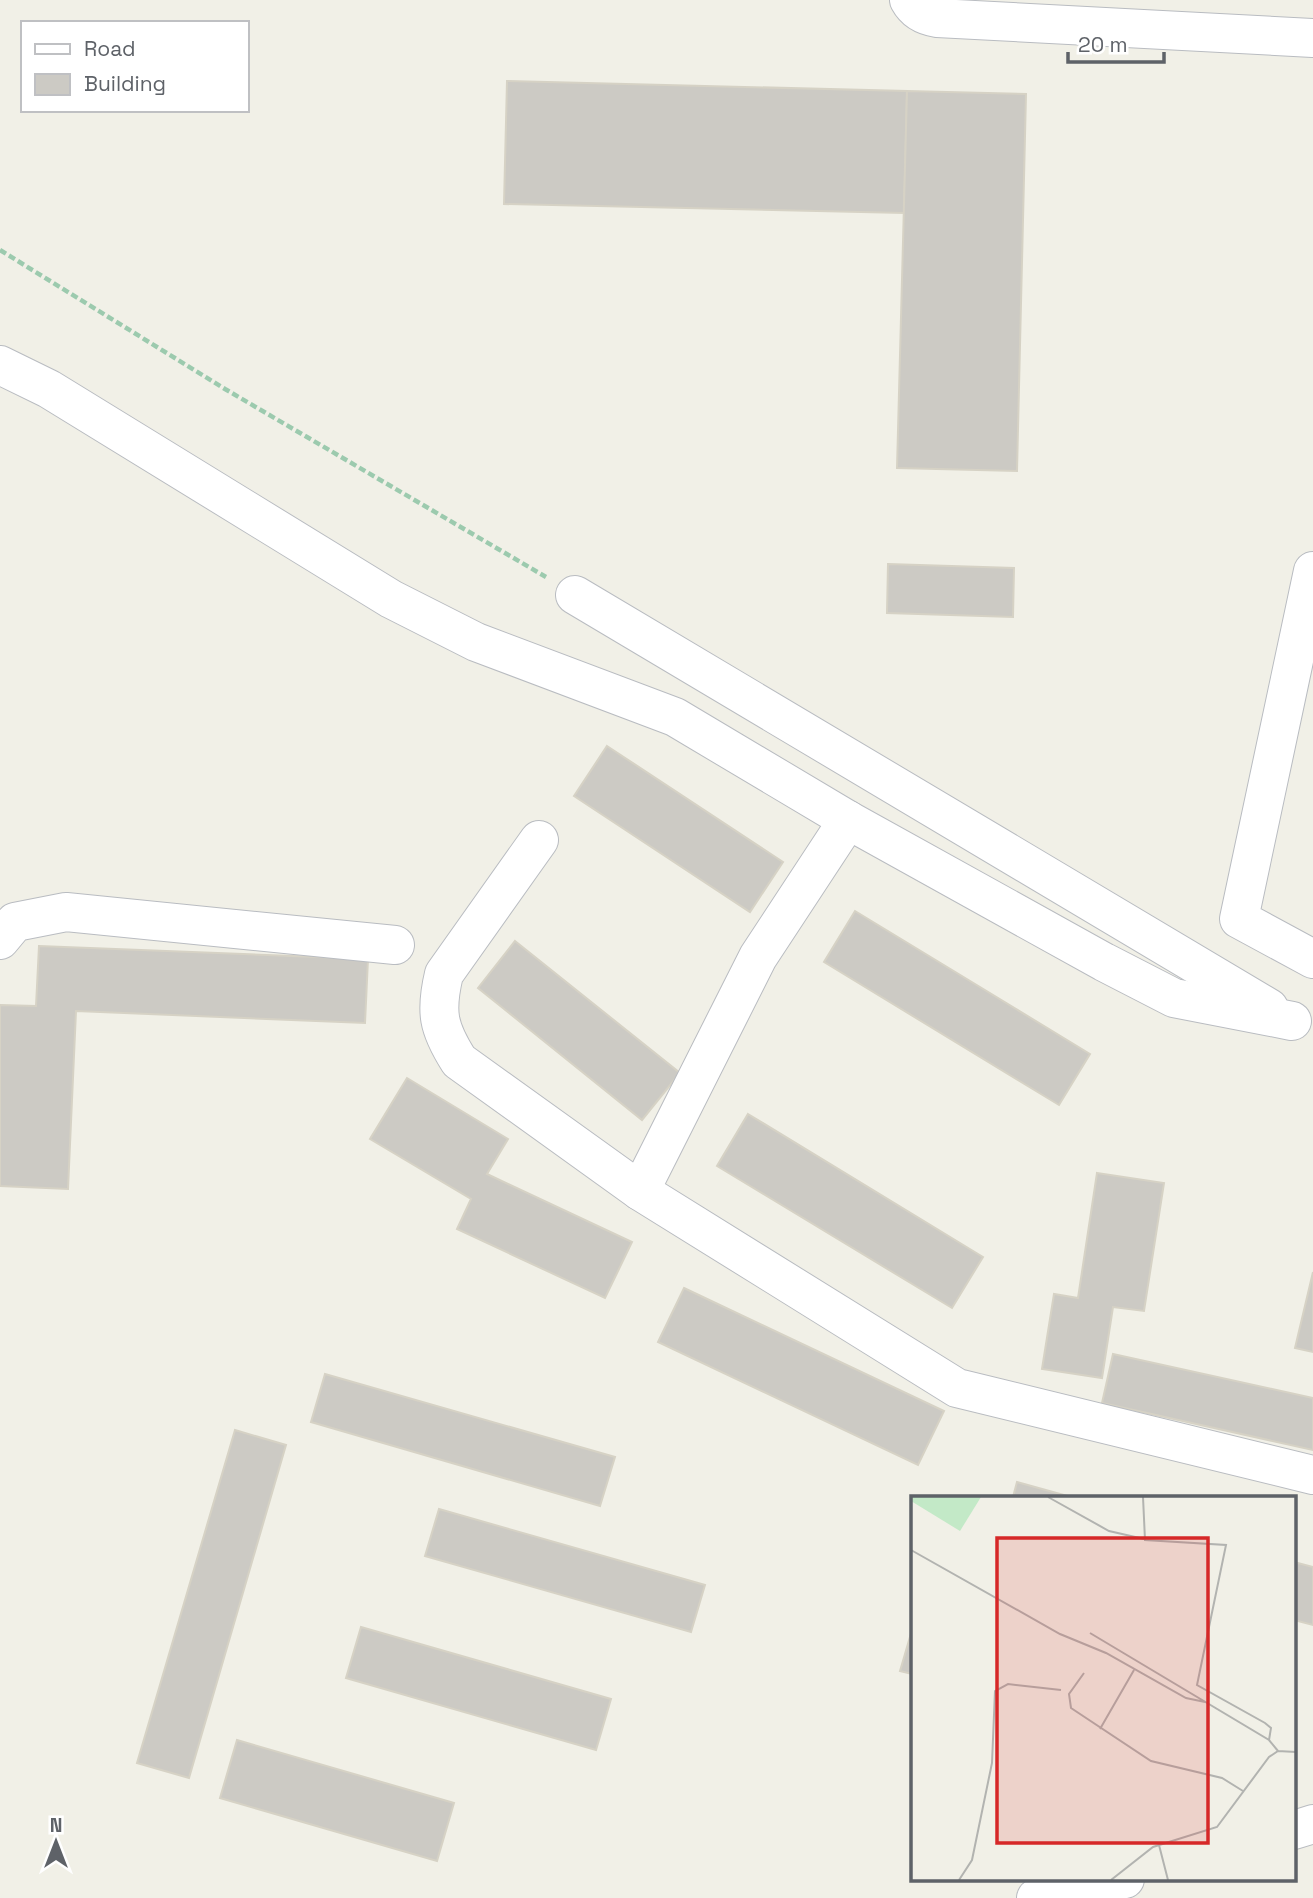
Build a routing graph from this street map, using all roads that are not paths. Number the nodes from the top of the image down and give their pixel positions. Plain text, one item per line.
1 (902, 2) edge
2 (1313, 38) edge
3 (0, 365) edge
4 (1313, 571) edge
5 (575, 595) road end
6 (848, 820) junction
7 (540, 840) dead end
8 (0, 940) edge
9 (395, 945) dead end
10 (1313, 959) edge
11 (1302, 1028) edge
12 (640, 1191) junction
13 (1313, 1475) edge
14 (1313, 1824) edge
15 (1296, 1829) edge
16 (1116, 1881) edge
17 (1036, 1898) edge

1 - 2 street
3 - 6 street
4 - 10 street
5 - 11 street
6 - 11 street
6 - 12 street
7 - 12 street
8 - 9 street
12 - 13 street
14 - 15 street
16 - 17 street

